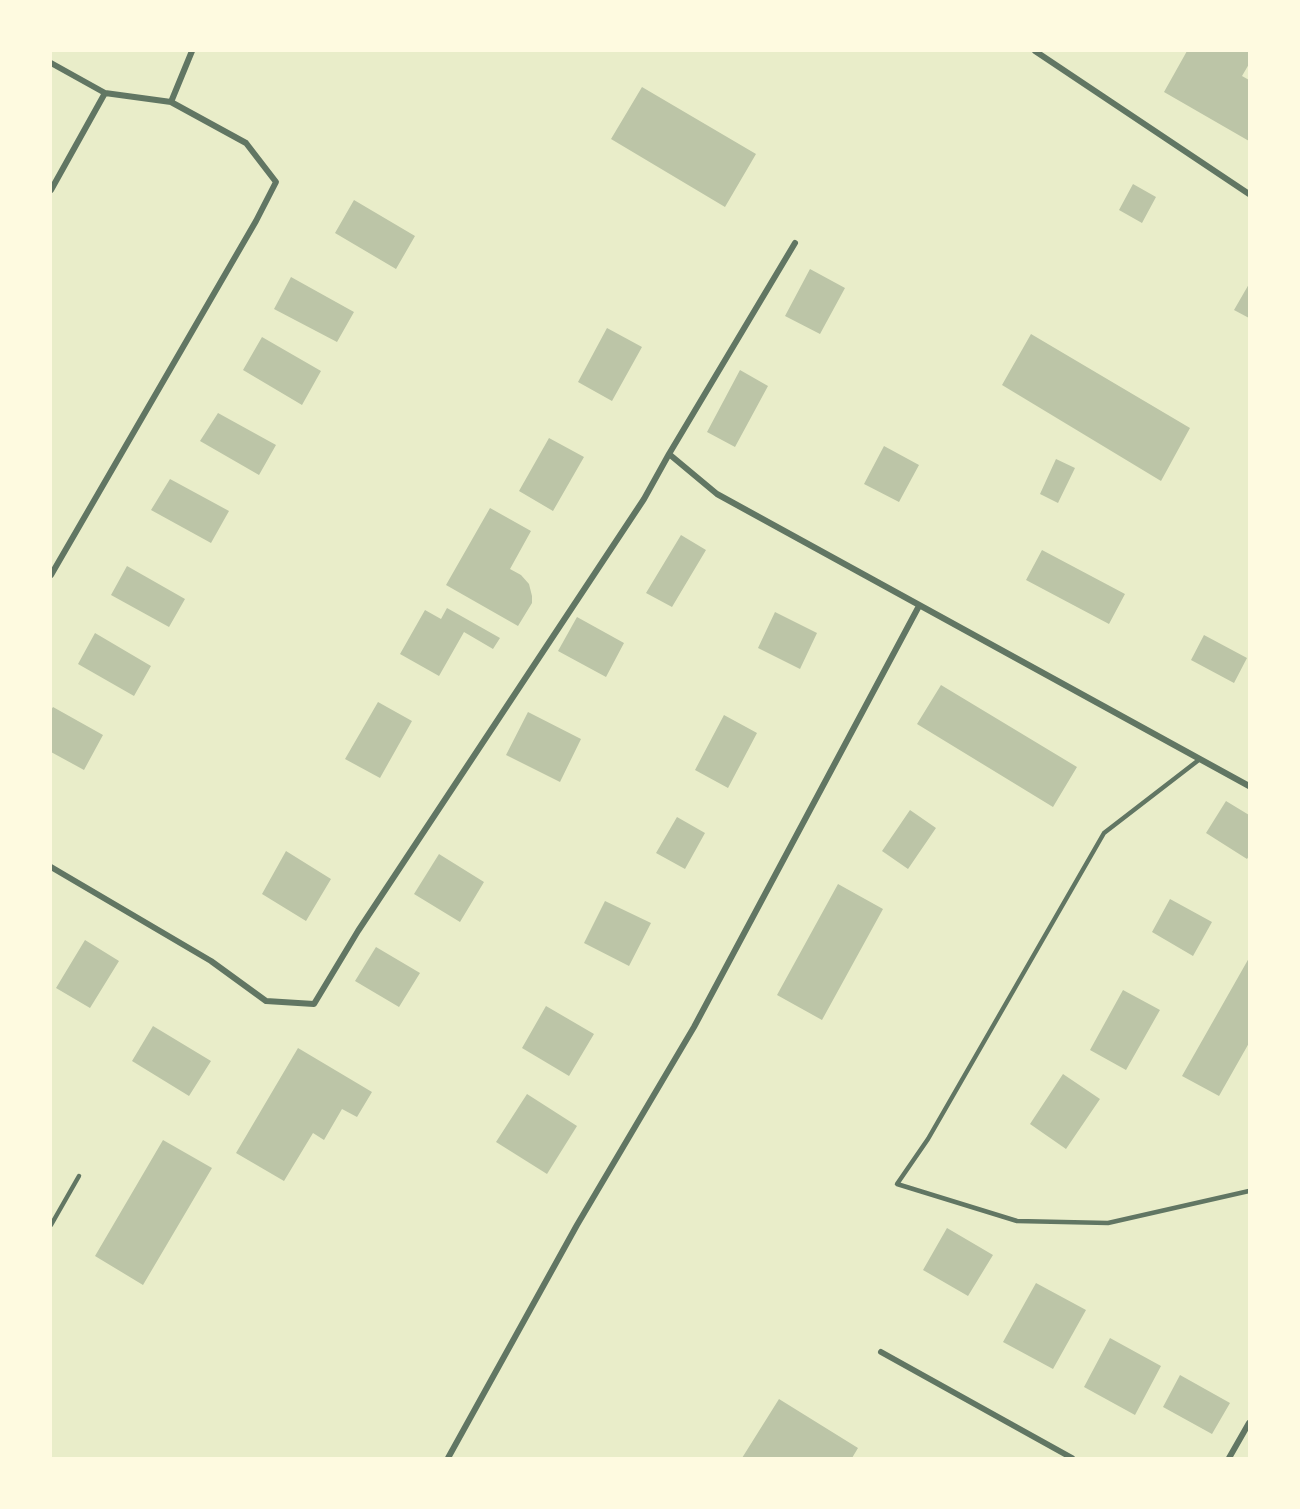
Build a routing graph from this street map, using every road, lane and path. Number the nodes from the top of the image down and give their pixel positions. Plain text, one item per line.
1 (192, 51) edge
2 (1035, 51) edge
3 (51, 63) edge
4 (105, 93) junction
5 (171, 102) junction
6 (51, 190) edge
7 (1249, 194) edge
8 (795, 243) dead end
9 (669, 454) junction
10 (51, 575) edge
11 (919, 606) junction
12 (1200, 759) junction
13 (1249, 786) edge
14 (51, 867) edge
15 (79, 1176) dead end
16 (1249, 1191) edge
17 (51, 1225) edge
18 (881, 1352) dead end
19 (1249, 1424) edge
20 (448, 1458) edge
21 (1072, 1458) edge
22 (1229, 1458) edge

1 - 5 street
2 - 7 street
3 - 4 street
4 - 5 street
4 - 6 street
5 - 10 street
8 - 9 street
9 - 11 street
9 - 14 street
11 - 12 street
11 - 20 street
12 - 13 street
12 - 16 lane
15 - 17 lane
18 - 21 street
19 - 22 street

